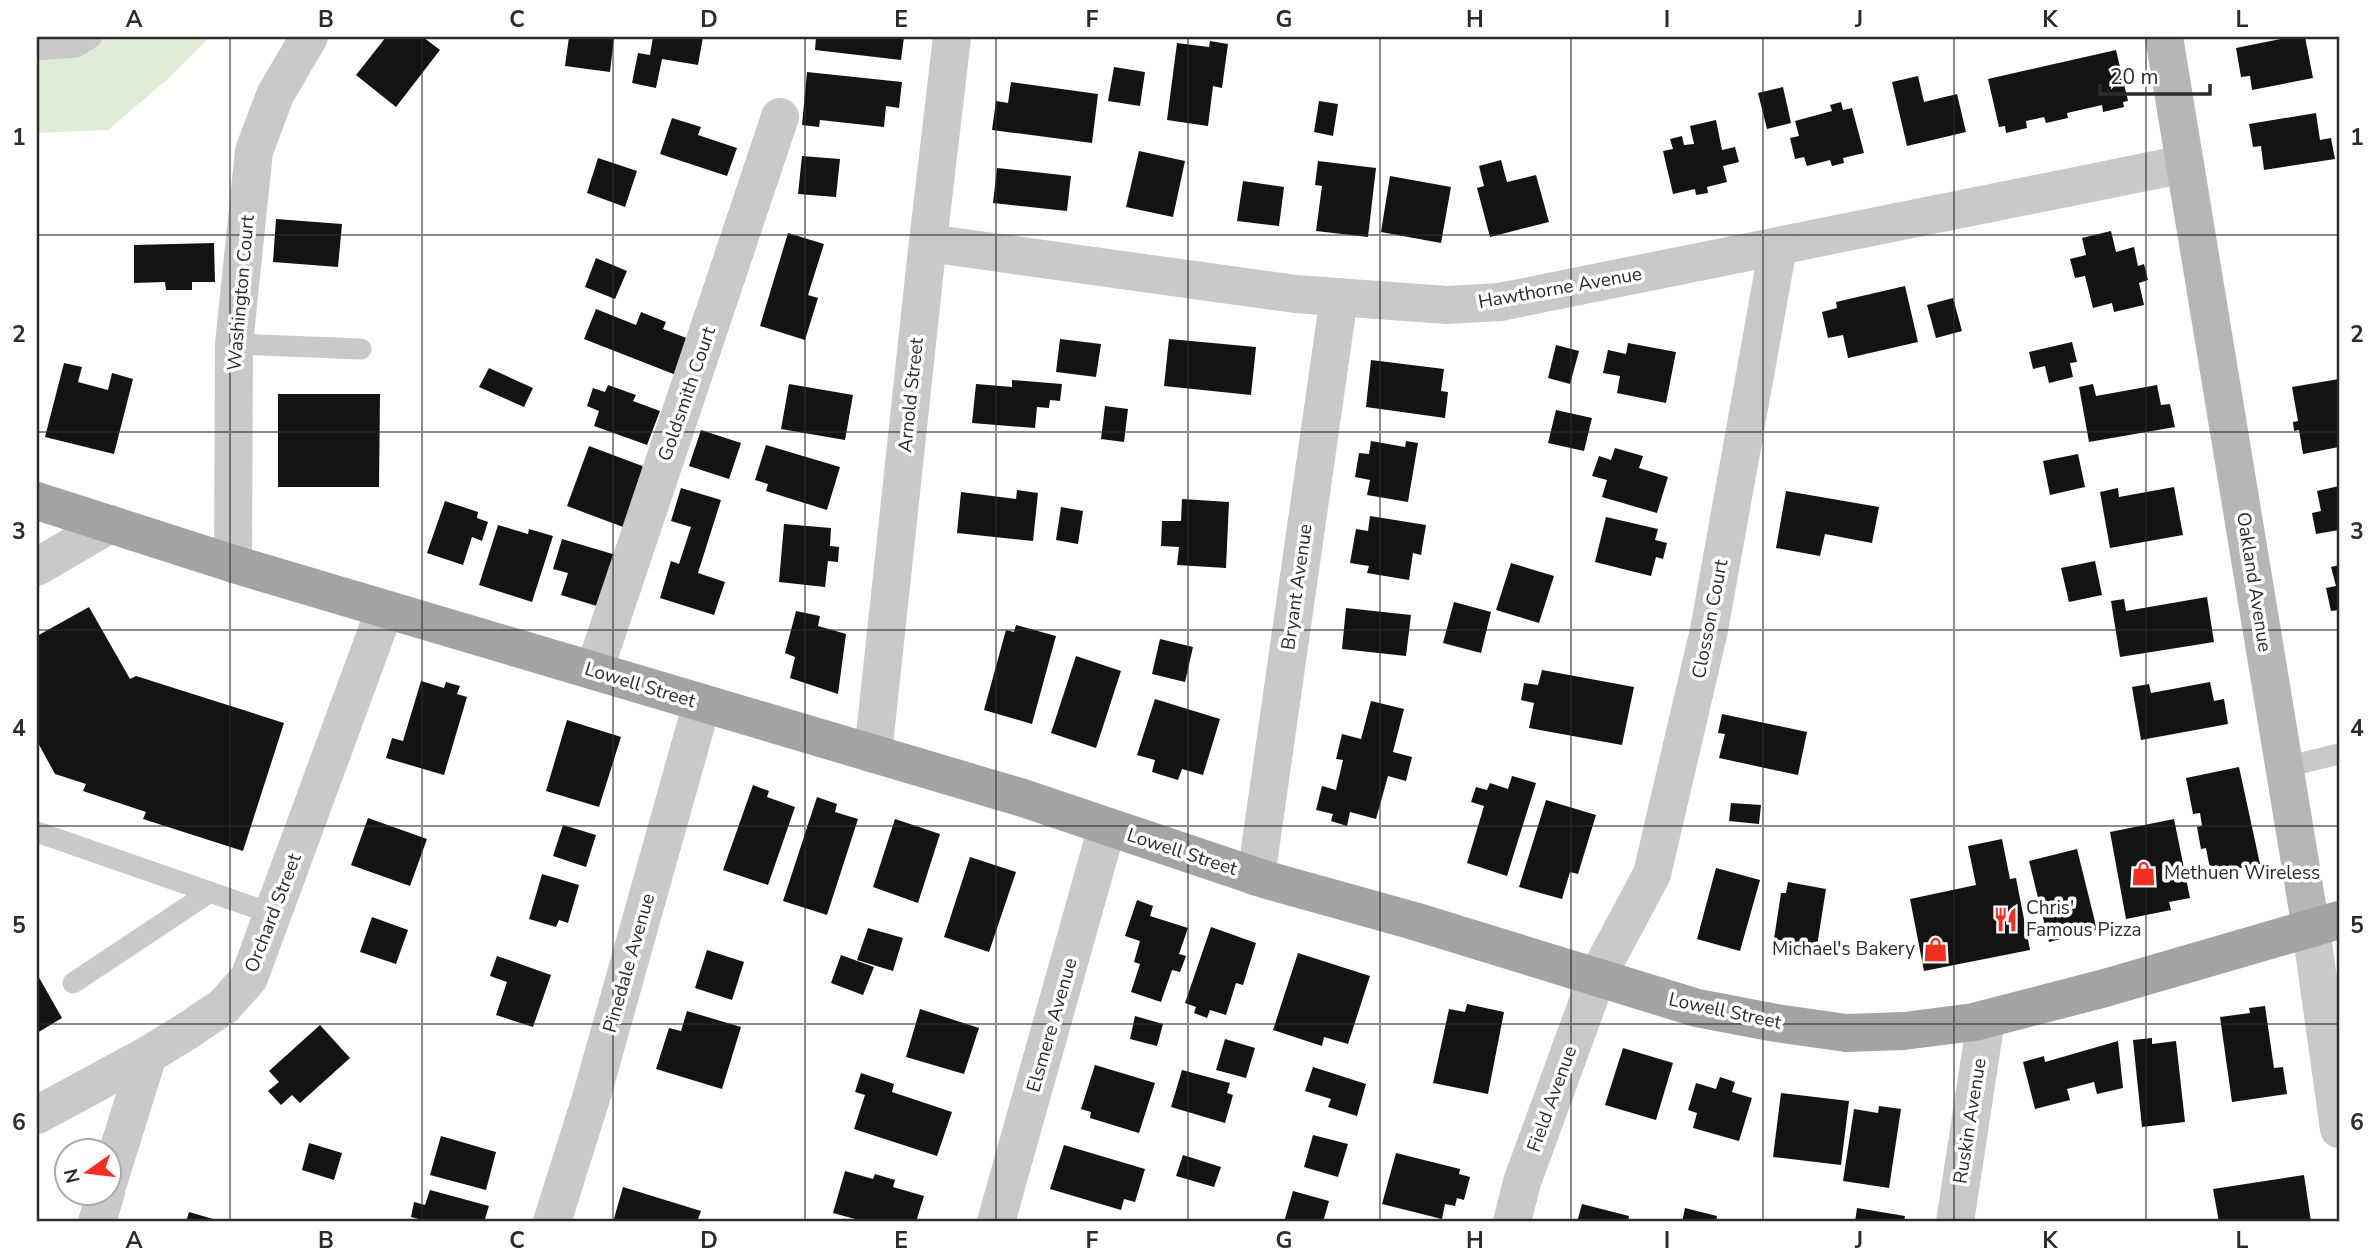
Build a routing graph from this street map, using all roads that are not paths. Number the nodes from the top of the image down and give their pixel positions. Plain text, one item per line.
1 (92, 37) edge
2 (309, 37) edge
3 (952, 37) edge
4 (2164, 37) edge
5 (37, 50) edge
6 (780, 117) dead end
7 (2185, 164) junction
8 (928, 243) junction
9 (1778, 247) junction
10 (1339, 297) junction
11 (234, 344) junction
12 (361, 349) dead end
13 (37, 501) edge
14 (110, 524) junction
15 (233, 564) junction
16 (37, 566) edge
17 (386, 609) junction
18 (594, 671) junction
19 (702, 703) junction
20 (873, 754) junction
21 (2339, 754) edge
22 (2284, 767) junction
23 (1107, 827) junction
24 (37, 832) edge
25 (1256, 877) junction
26 (210, 892) junction
27 (273, 914) junction
28 (2325, 924) edge
29 (1597, 977) junction
30 (73, 983) dead end
31 (1986, 1020) junction
32 (148, 1055) junction
33 (37, 1115) edge
34 (2339, 1129) edge
35 (122, 1139) edge
36 (552, 1222) edge
37 (996, 1222) edge
38 (1511, 1222) edge
39 (1955, 1222) edge

1 - 5 lane
2 - 11 street, Washington Court
3 - 8 street, Arnold Street
4 - 7 street, Oakland Avenue
6 - 18 street, Goldsmith Court
7 - 9 street, Hawthorne Avenue
7 - 22 street, Oakland Avenue
8 - 10 street, Hawthorne Avenue
8 - 20 street, Arnold Street
9 - 10 street, Hawthorne Avenue
9 - 29 street, Closson Court
10 - 25 street, Bryant Avenue
11 - 12 lane
11 - 15 street, Washington Court
13 - 14 main road, Lowell Street
14 - 15 main road, Lowell Street
14 - 16 street
15 - 17 main road, Lowell Street
17 - 18 main road, Lowell Street
17 - 27 street, Orchard Street
18 - 19 main road, Lowell Street
19 - 20 main road, Lowell Street
19 - 36 street, Pinedale Avenue
20 - 23 main road, Lowell Street
21 - 22 lane
22 - 28 street, Oakland Avenue
23 - 25 main road, Lowell Street
23 - 37 street, Elsmere Avenue
24 - 26 lane
25 - 29 main road, Lowell Street
26 - 27 lane
26 - 30 lane
27 - 32 street, Orchard Street
28 - 31 main road, Lowell Street
28 - 34 street, Oakland Avenue
29 - 31 main road, Lowell Street
29 - 38 street, Field Avenue
31 - 39 street, Ruskin Avenue
32 - 33 street, Orchard Street
32 - 35 street

